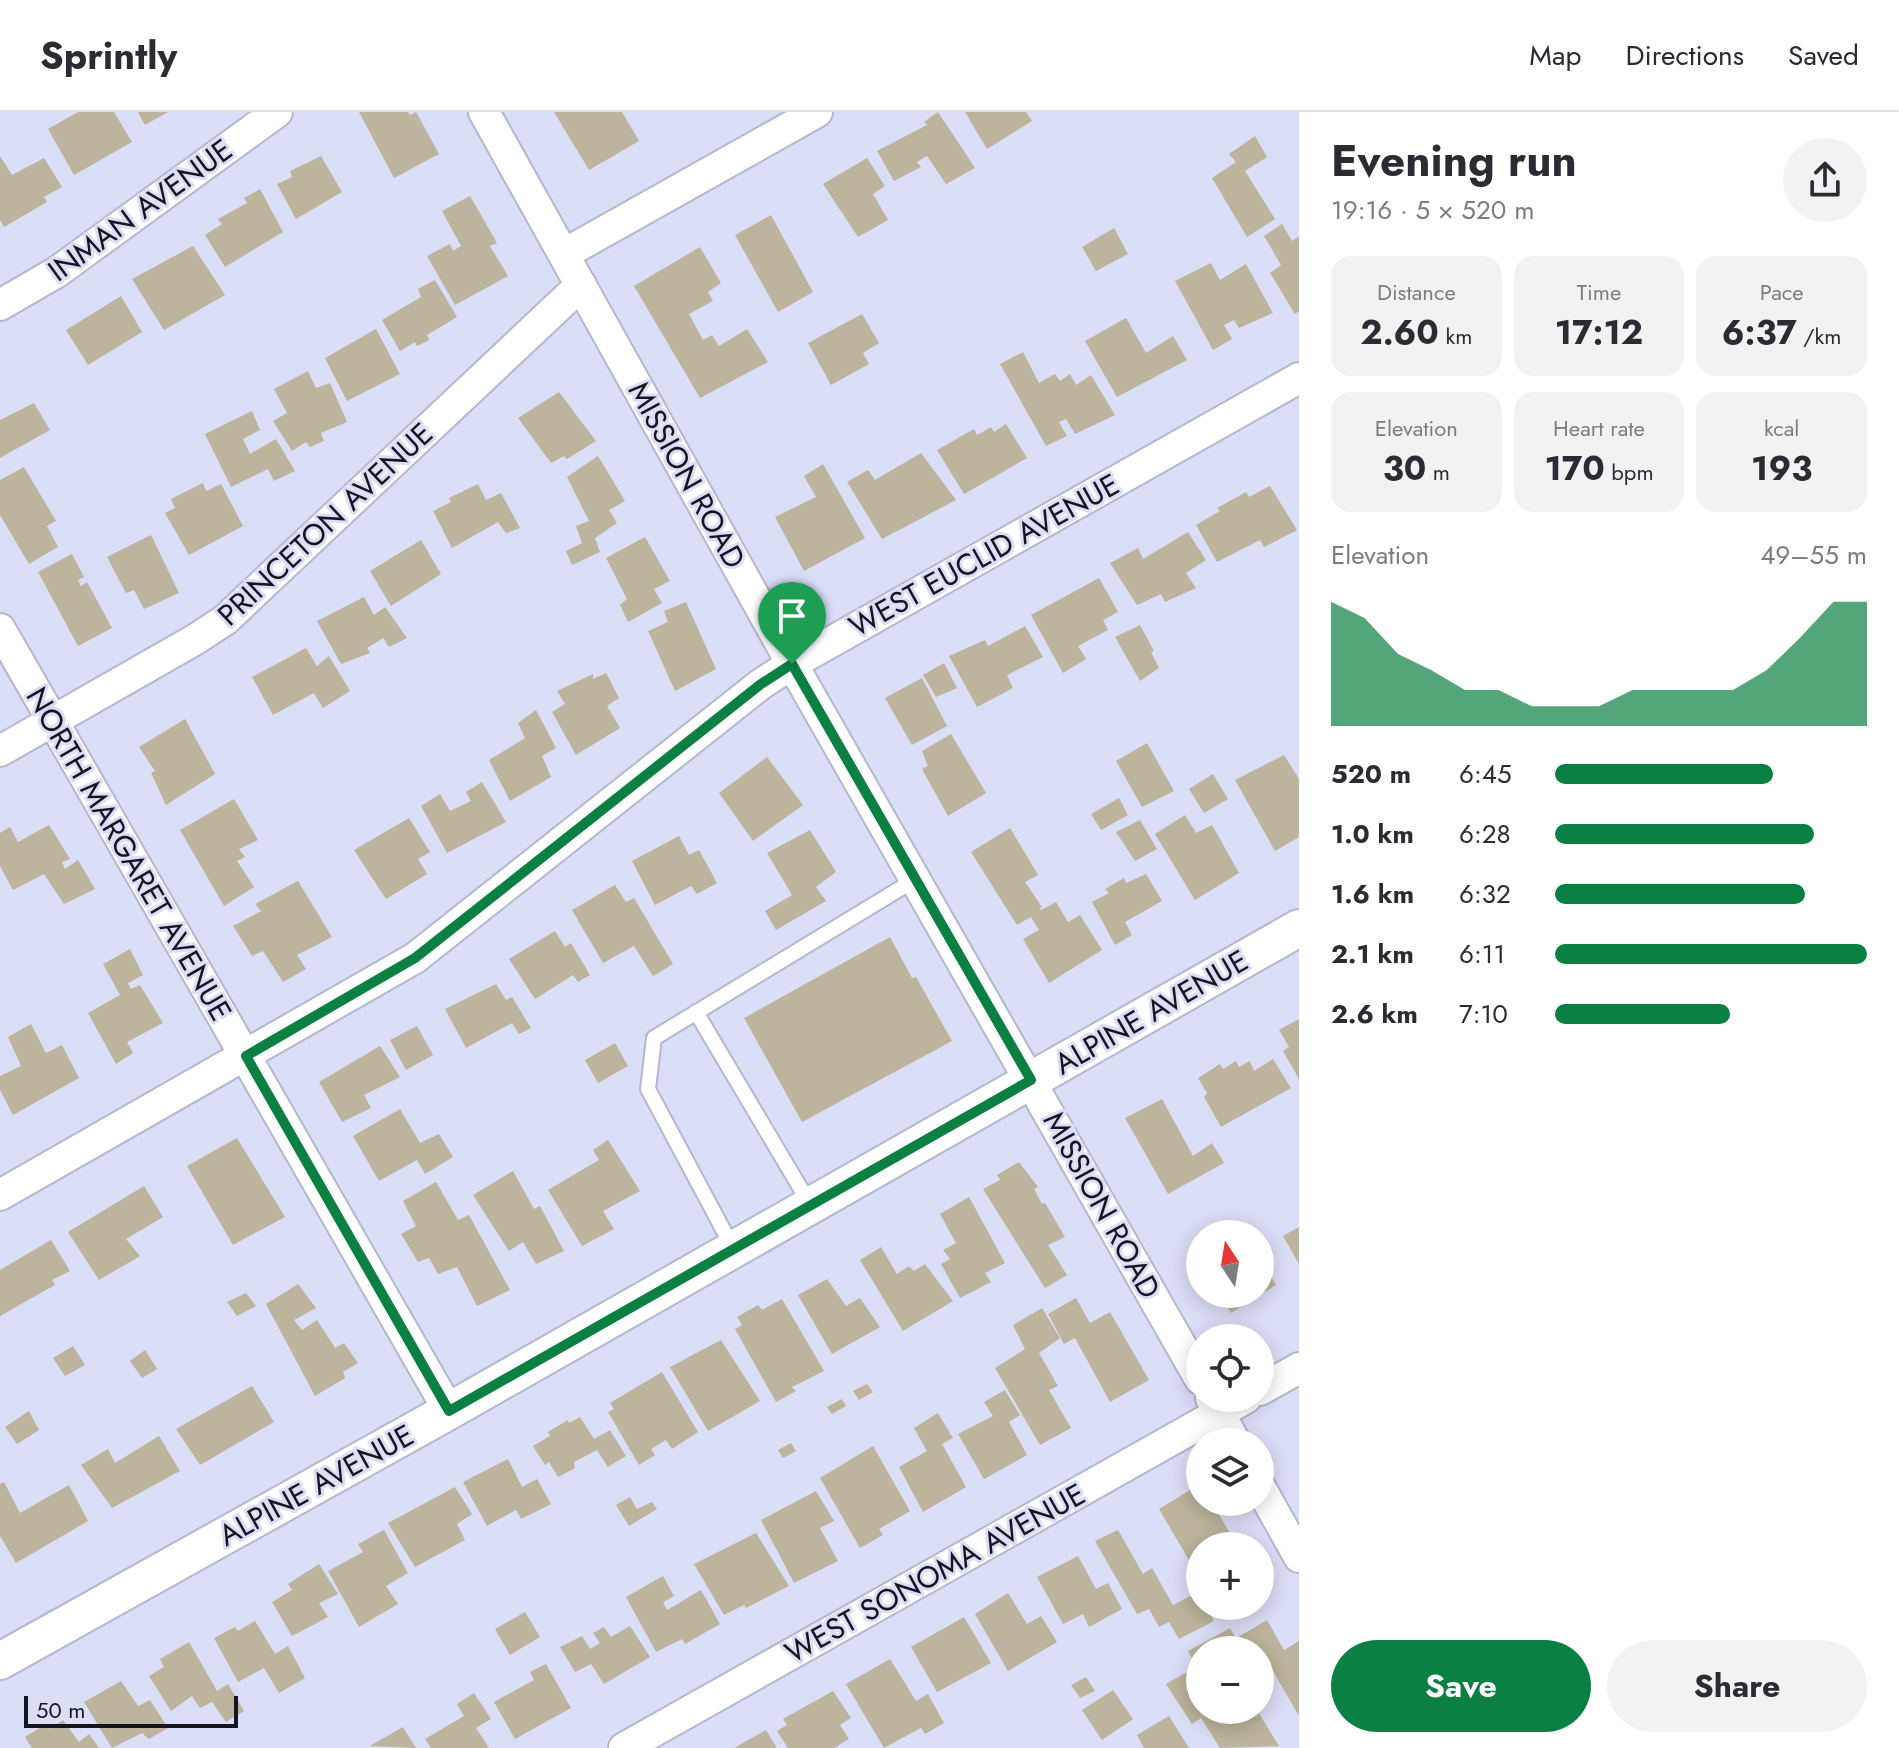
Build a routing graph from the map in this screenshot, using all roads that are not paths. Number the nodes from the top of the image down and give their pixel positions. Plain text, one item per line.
1 (277, 112) edge
2 (484, 112) edge
3 (817, 112) edge
4 (564, 254) junction
5 (581, 285) junction
6 (0, 305) edge
7 (1299, 378) edge
8 (0, 629) edge
9 (792, 664) junction
10 (52, 721) junction
11 (0, 751) edge
12 (916, 879) junction
13 (1299, 928) edge
14 (696, 1012) junction
15 (246, 1056) junction
16 (1031, 1080) junction
17 (0, 1195) edge
18 (811, 1206) junction
19 (734, 1250) junction
20 (1186, 1354) edge
21 (1299, 1368) edge
22 (1274, 1382) edge
23 (449, 1411) junction
24 (1205, 1412) edge
25 (1274, 1512) edge
26 (1299, 1557) edge
27 (0, 1661) edge
28 (624, 1748) edge

1 - 6 street, INMAN AVENUE
2 - 4 street, MISSION ROAD
3 - 4 street
4 - 5 street, MISSION ROAD
5 - 9 street, MISSION ROAD
5 - 10 street, PRINCETON AVENUE
7 - 9 street, WEST EUCLID AVENUE
8 - 10 street, NORTH MARGARET AVENUE
9 - 12 street, MISSION ROAD
9 - 15 street, WEST EUCLID AVENUE
10 - 11 street, PRINCETON AVENUE
10 - 15 street, NORTH MARGARET AVENUE
12 - 14 lane
12 - 16 street, MISSION ROAD
13 - 16 street, ALPINE AVENUE
14 - 18 lane
14 - 19 lane
15 - 17 street, WEST EUCLID AVENUE
15 - 23 street, NORTH MARGARET AVENUE
16 - 18 street, ALPINE AVENUE
16 - 20 street, MISSION ROAD
18 - 19 street, ALPINE AVENUE
19 - 23 street, ALPINE AVENUE
21 - 22 street
23 - 27 street, ALPINE AVENUE
24 - 28 street, WEST SONOMA AVENUE
25 - 26 street

